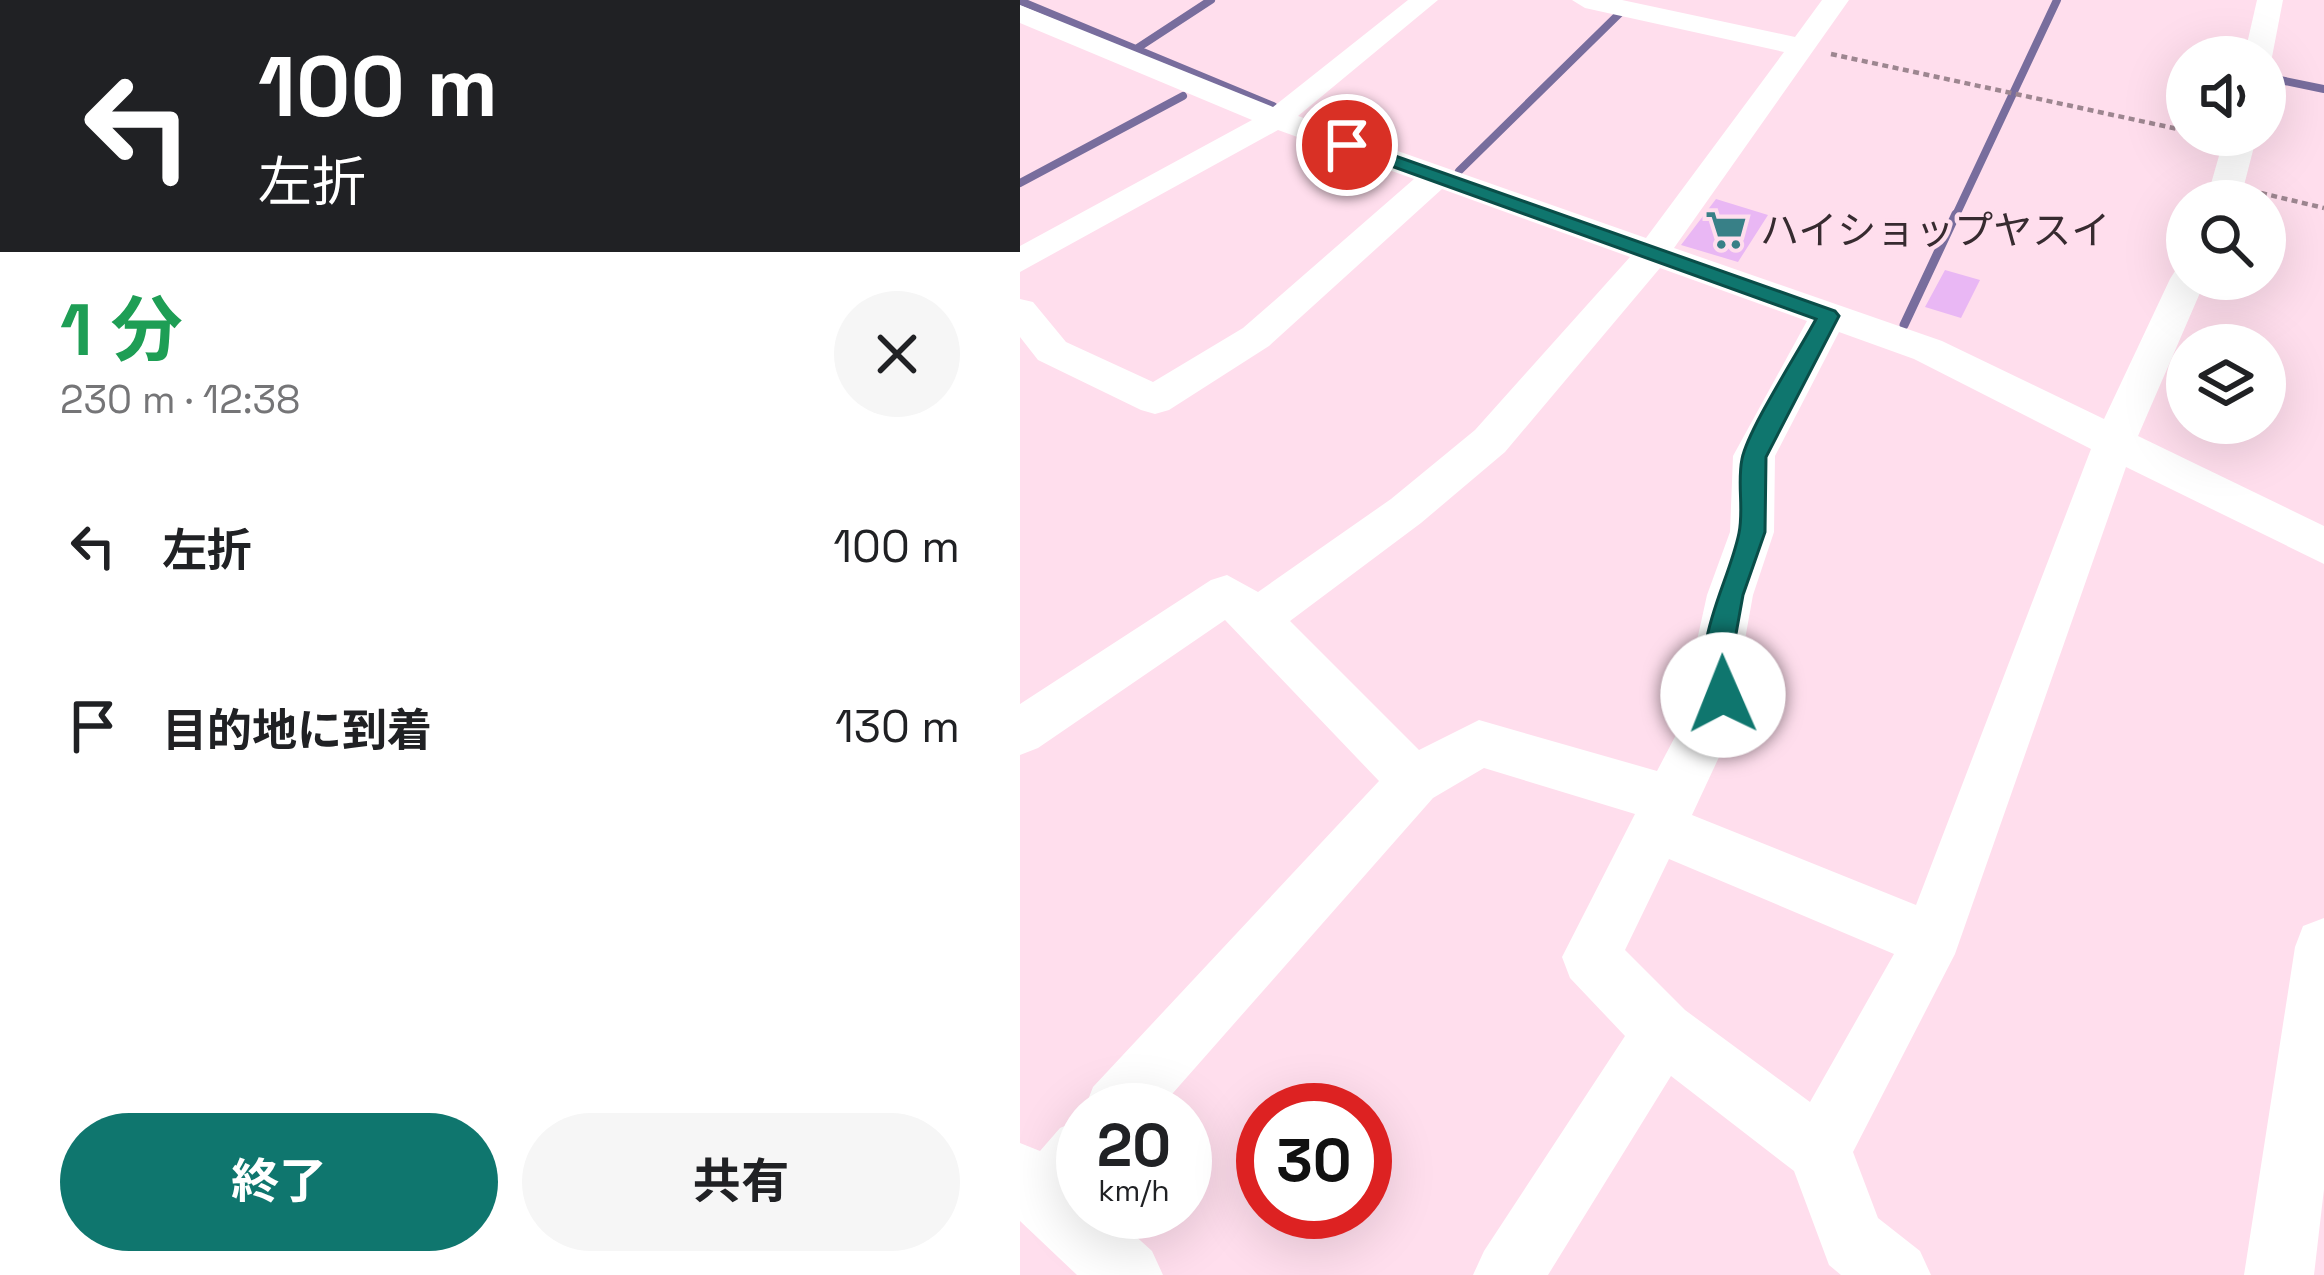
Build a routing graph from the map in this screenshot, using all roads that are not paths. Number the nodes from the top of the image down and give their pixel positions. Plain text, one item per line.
1 (1425, 0) edge
2 (1586, 0) edge
3 (1836, 0) edge
4 (2270, 0) edge
5 (1020, 13) edge
6 (2262, 36) edge
7 (1801, 47) junction
8 (1276, 118) junction
9 (1436, 177) junction
10 (1652, 254) junction
11 (1020, 261) edge
12 (2178, 300) edge
13 (1020, 311) edge
14 (1828, 316) junction
15 (2115, 440) junction
16 (2324, 546) edge
17 (1257, 619) junction
18 (1027, 715) edge
19 (1414, 781) junction
20 (1665, 814) junction
21 (1931, 940) junction
22 (2324, 947) edge
23 (1663, 1032) junction
24 (1140, 1083) edge
25 (1819, 1149) junction
26 (1049, 1175) edge
27 (1128, 1275) edge
28 (1508, 1275) edge
29 (1896, 1275) edge
30 (2279, 1275) edge

1 - 8 street
2 - 7 street
3 - 7 street
4 - 6 street
5 - 8 street
7 - 10 street
8 - 9 street
8 - 11 street
9 - 10 street
9 - 13 street
10 - 14 street
10 - 17 street
12 - 15 street
14 - 15 street
14 - 20 street
15 - 16 street
15 - 21 street
17 - 18 street
17 - 19 street
19 - 20 street
19 - 24 street
20 - 21 street
20 - 23 street
21 - 25 street
22 - 30 street
23 - 25 street
23 - 28 street
25 - 29 street
26 - 27 street

